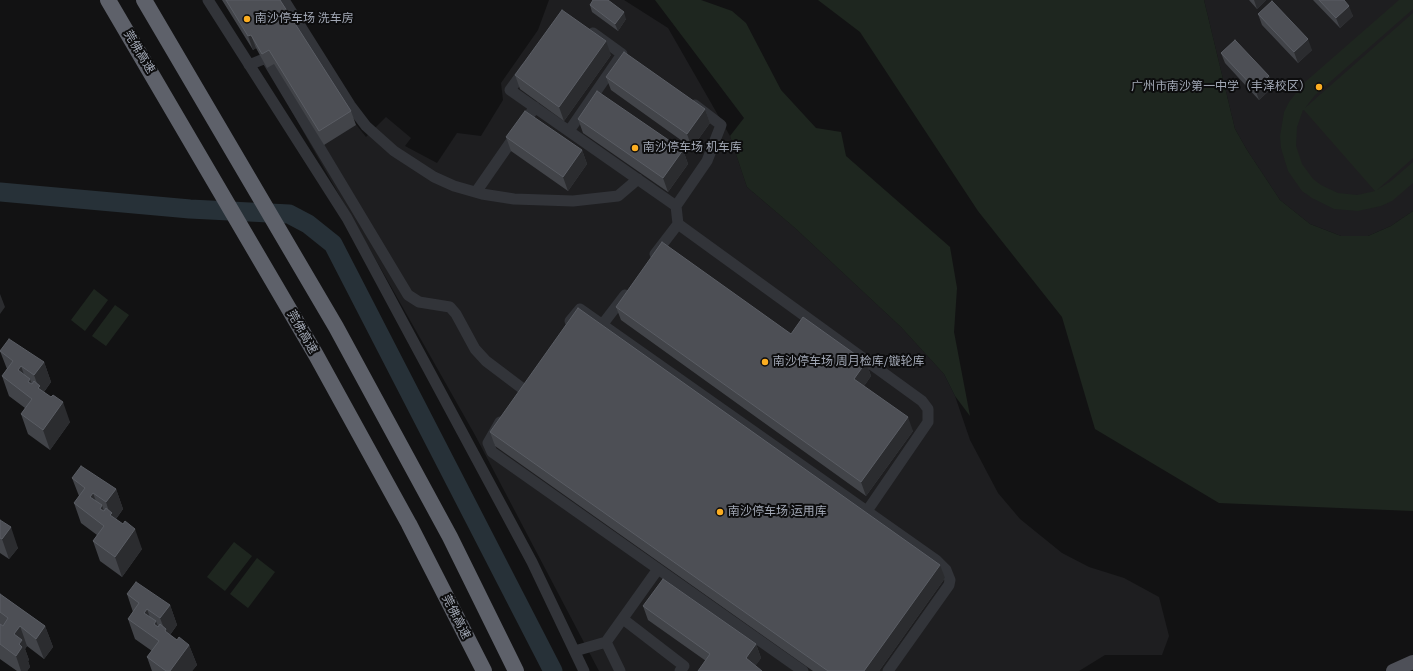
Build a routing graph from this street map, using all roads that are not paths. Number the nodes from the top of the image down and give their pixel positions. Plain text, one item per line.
1 (108, 0) edge
2 (144, 0) edge
3 (208, 0) edge
4 (284, 0) edge
5 (584, 26) edge
6 (622, 54) junction
7 (533, 58) edge
8 (634, 62) edge
9 (249, 65) junction
10 (684, 97) edge
11 (535, 108) junction
12 (569, 131) junction
13 (638, 179) junction
14 (476, 192) junction
15 (676, 206) junction
16 (678, 224) junction
17 (651, 260) edge
18 (633, 284) edge
19 (602, 325) junction
20 (565, 329) edge
21 (523, 388) edge
22 (505, 415) edge
23 (867, 511) junction
24 (658, 569) junction
25 (623, 619) junction
26 (606, 642) junction
27 (575, 651) junction
28 (1411, 663) edge
29 (484, 671) edge
30 (516, 671) edge
31 (584, 671) edge
32 (620, 671) edge
33 (680, 671) edge
34 (802, 671) edge
35 (888, 671) edge
36 (1393, 671) edge

1 - 29 highway, 莞佛高速
2 - 30 highway
3 - 9 street
4 - 14 street
5 - 6 street
6 - 8 street
6 - 12 street
7 - 11 street
9 - 21 street
9 - 27 street
10 - 15 street
11 - 12 street
11 - 14 street
12 - 13 street
13 - 14 street
13 - 15 street
15 - 16 street
16 - 17 street
16 - 23 street
18 - 19 street
19 - 20 street
19 - 23 street
22 - 24 street
23 - 35 street
24 - 25 street
24 - 34 street
25 - 26 street
25 - 33 street
26 - 27 street
26 - 32 street
27 - 31 street
28 - 36 main road

